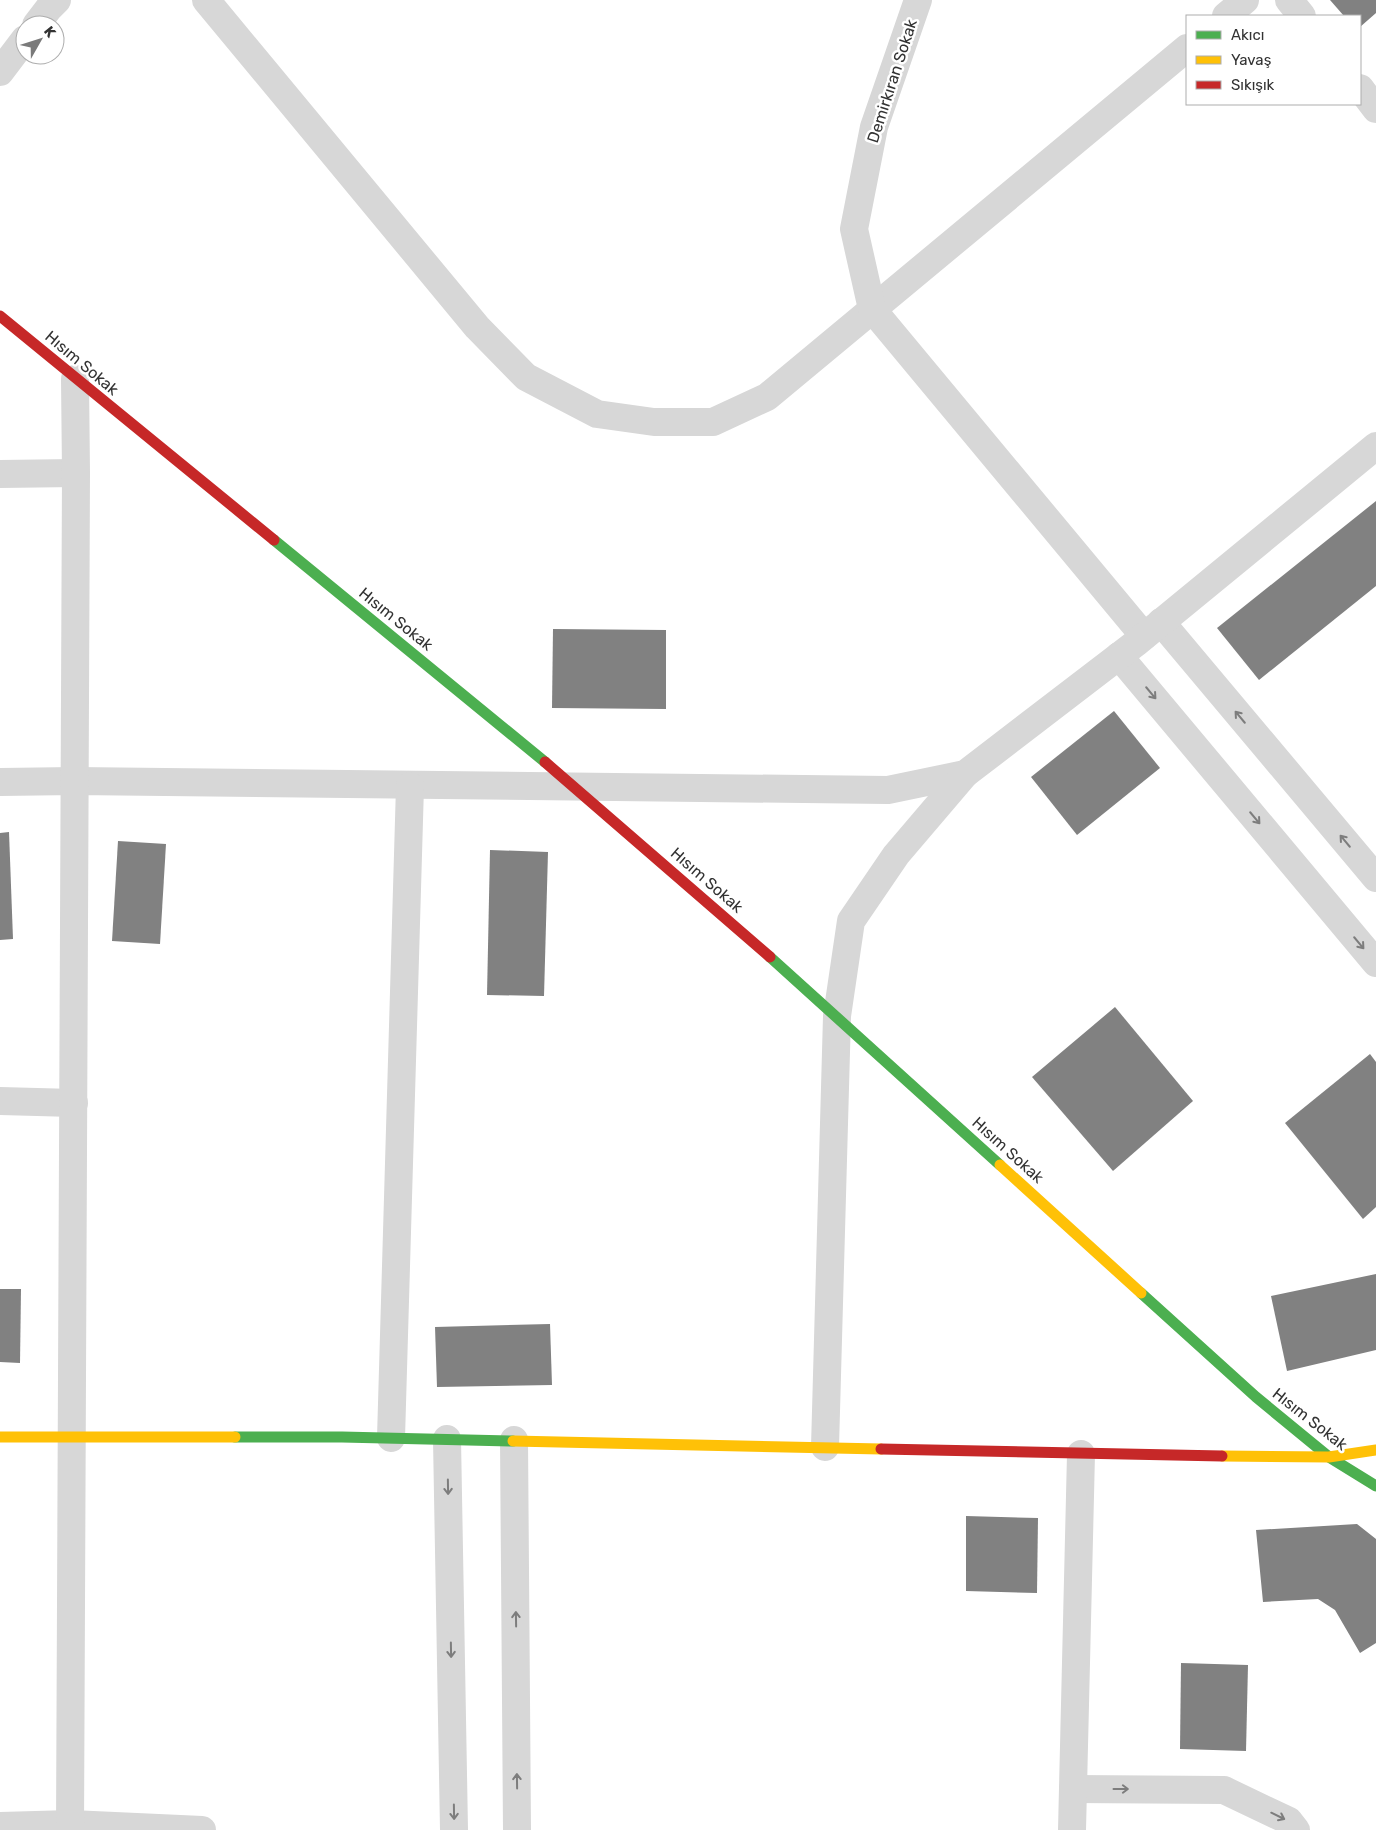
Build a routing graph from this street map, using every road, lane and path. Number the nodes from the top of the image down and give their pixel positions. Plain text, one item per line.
1 (58, 0) edge
2 (206, 0) edge
3 (918, 0) edge
4 (1246, 0) edge
5 (1289, 0) edge
6 (44, 15) edge
7 (1227, 15) edge
8 (1301, 15) edge
9 (1186, 49) edge
10 (15, 52) edge
11 (0, 72) edge
12 (1361, 89) edge
13 (1376, 108) edge
14 (872, 309) junction
15 (0, 316) edge
16 (75, 378) junction
17 (1376, 446) edge
18 (76, 473) junction
19 (0, 474) edge
20 (1152, 629) junction
21 (1120, 656) junction
22 (965, 774) junction
23 (75, 781) junction
24 (0, 782) edge
25 (410, 786) junction
26 (577, 788) junction
27 (1376, 878) edge
28 (1376, 963) edge
29 (837, 1016) junction
30 (0, 1101) edge
31 (74, 1103) junction
32 (0, 1437) edge
33 (72, 1438) junction
34 (391, 1438) junction
35 (447, 1438) junction
36 (514, 1440) junction
37 (825, 1447) junction
38 (1376, 1450) edge
39 (1081, 1454) junction
40 (1330, 1457) junction
41 (1376, 1486) edge
42 (1073, 1789) junction
43 (0, 1826) edge
44 (70, 1827) edge
45 (202, 1830) edge
46 (454, 1830) edge
47 (518, 1830) edge
48 (1072, 1830) edge
49 (1296, 1830) edge

1 - 6 street
2 - 14 street
3 - 14 street, Demirkıran Sokak
4 - 7 street
5 - 8 street
9 - 14 street
10 - 11 street
12 - 13 street
14 - 20 street
15 - 16 street, Hısım Sokak
16 - 18 street
16 - 26 street, Hısım Sokak
17 - 20 street
18 - 19 street
18 - 23 street
20 - 21 street
27 -> 20 street
21 - 22 street
21 -> 28 street
22 - 26 street
22 - 29 street
23 - 24 street
23 - 25 street
23 - 31 street
25 - 26 street
25 - 34 street
26 - 29 street, Hısım Sokak
29 - 37 street
29 - 40 street, Hısım Sokak
30 - 31 street
31 - 33 street
32 - 33 street
33 - 34 street
33 - 44 street
34 - 35 street
35 - 36 street
35 -> 46 street
36 - 37 street
47 -> 36 street
37 - 39 street
38 - 40 street
39 - 40 street
39 - 42 street
40 - 41 street, Hısım Sokak
42 - 48 street
42 -> 49 street
43 - 44 street
44 - 45 street

